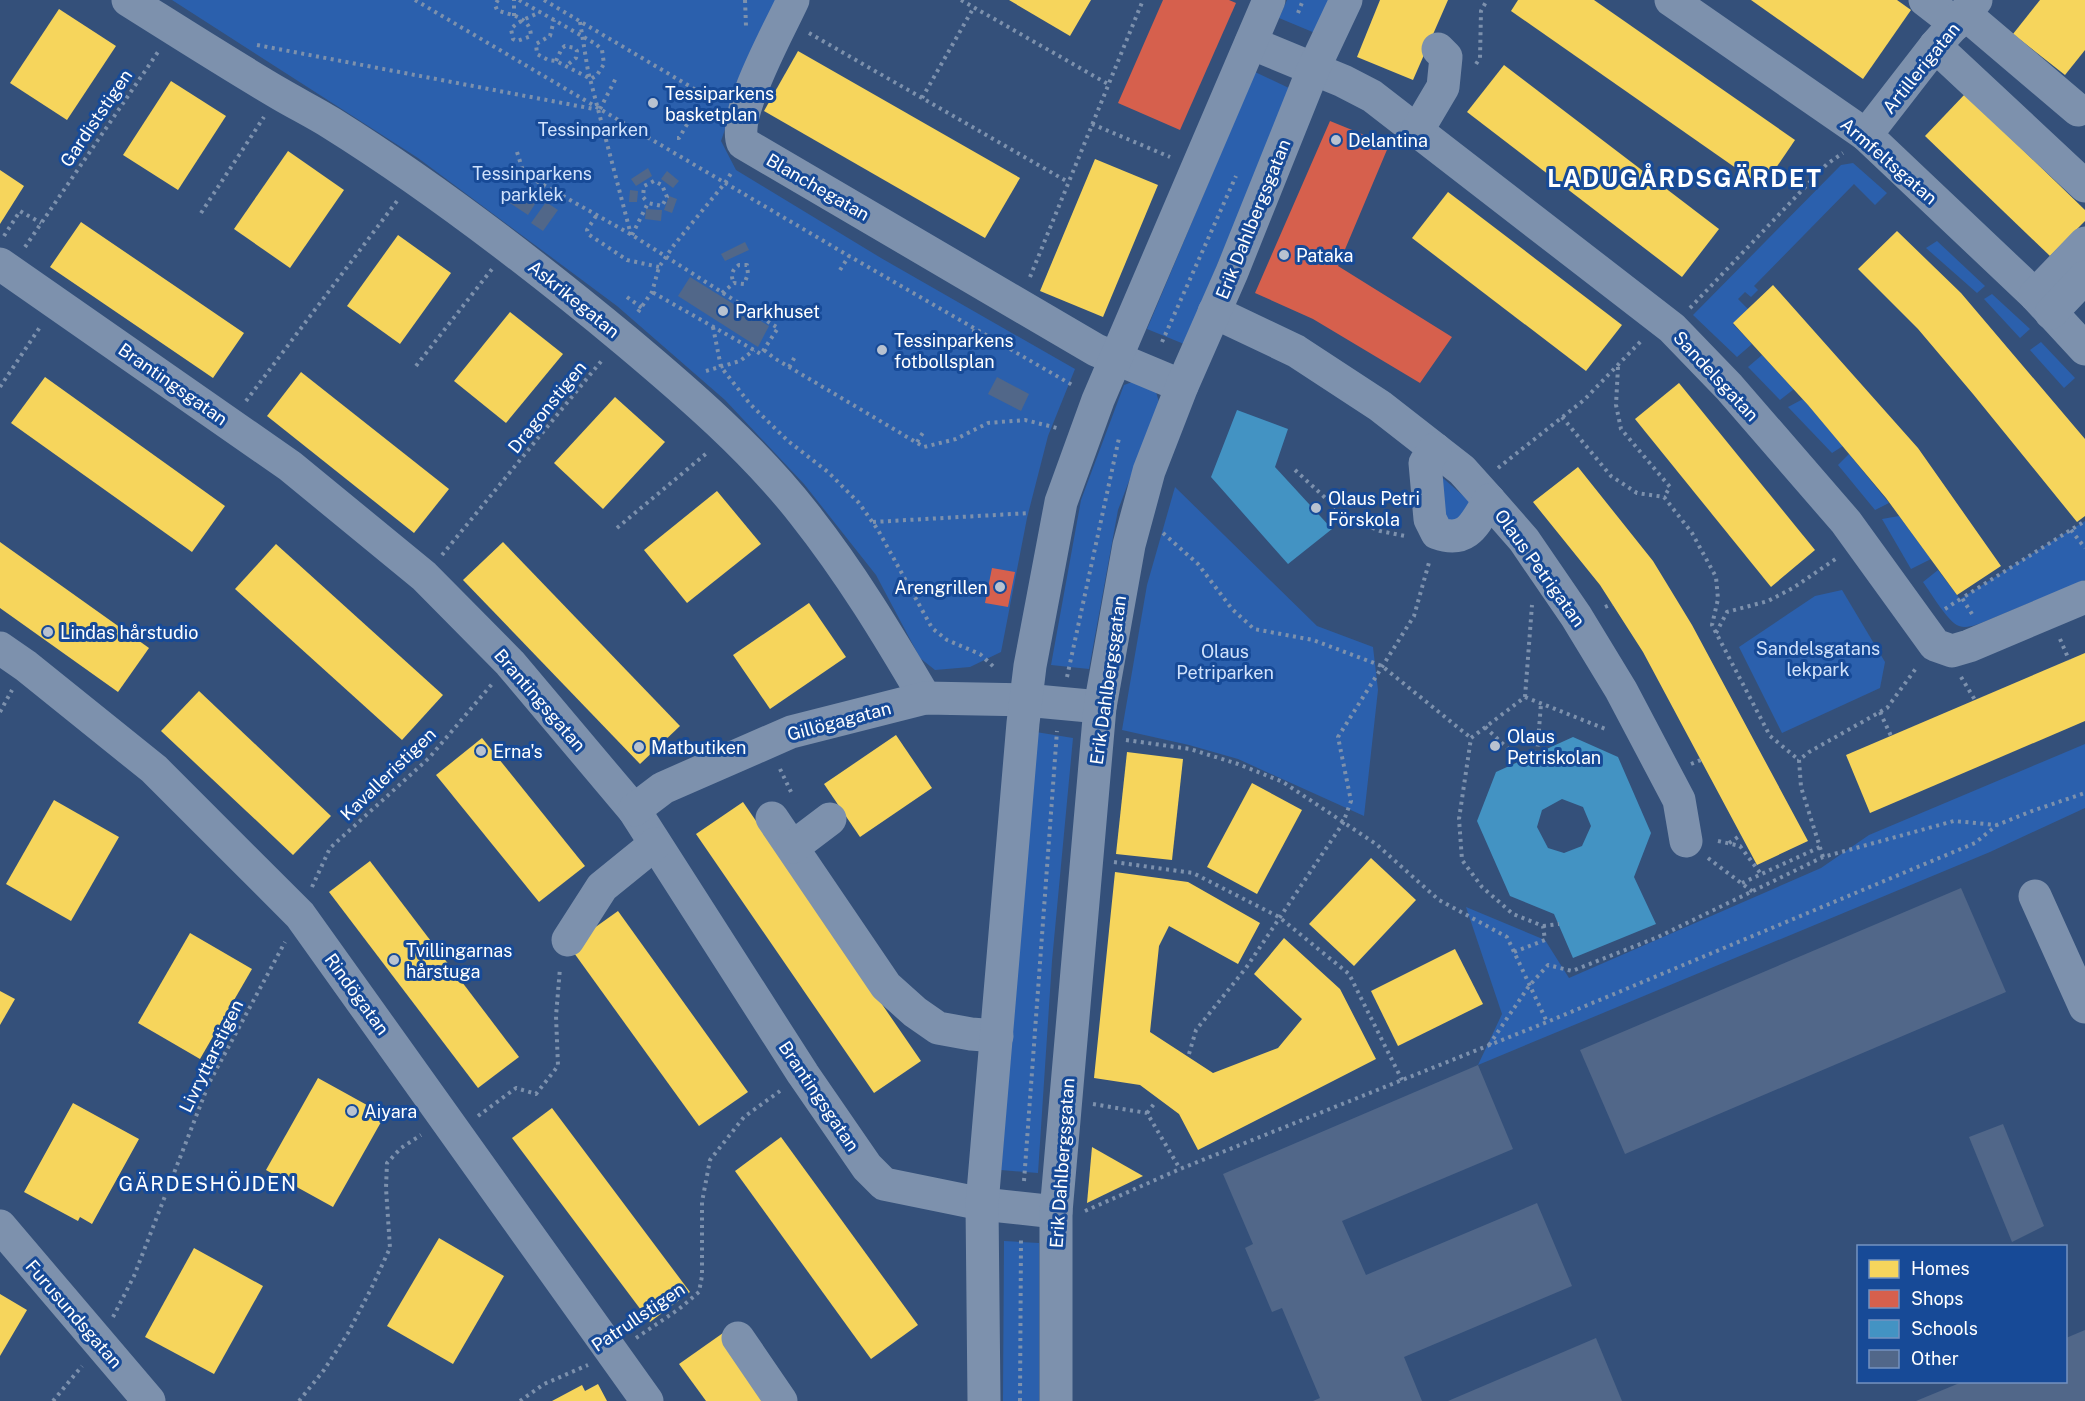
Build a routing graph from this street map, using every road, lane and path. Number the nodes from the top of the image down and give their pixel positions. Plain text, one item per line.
1 (129, 0) edge
2 (415, 0) edge
3 (498, 0) edge
4 (514, 0) edge
5 (519, 0) edge
6 (544, 0) edge
7 (961, 0) edge
8 (1143, 0) edge
9 (1269, 0) edge
10 (1346, 0) edge
11 (1671, 0) edge
12 (1926, 0) edge
13 (974, 7) junction
14 (789, 9) edge
15 (540, 12) junction
16 (1298, 13) dead end
17 (514, 16) junction
18 (1307, 16) dead end
19 (524, 20) junction
20 (554, 20) junction
21 (1958, 21) edge
22 (580, 22) junction
23 (174, 29) junction
24 (582, 36) junction
25 (1251, 43) junction
26 (254, 44) dead end
27 (1438, 49) dead end
28 (556, 61) junction
29 (566, 66) junction
30 (1313, 70) junction
31 (616, 78) dead end
32 (591, 79) junction
33 (1108, 84) junction
34 (279, 93) junction
35 (705, 94) junction
36 (922, 98) junction
37 (2082, 105) edge
38 (600, 110) junction
39 (742, 116) junction
40 (1092, 124) junction
41 (1417, 131) junction
42 (677, 138) dead end
43 (1857, 142) junction
44 (2045, 148) junction
45 (517, 152) dead end
46 (1179, 161) dead end
47 (1239, 169) dead end
48 (413, 179) junction
49 (1068, 182) junction
50 (725, 183) junction
51 (2085, 186) edge
52 (648, 203) junction
53 (201, 213) dead end
54 (596, 215) junction
55 (40, 223) junction
56 (632, 235) junction
57 (0, 242) edge
58 (2085, 243) edge
59 (510, 248) junction
60 (13, 256) edge
61 (849, 256) junction
62 (665, 258) junction
63 (659, 267) junction
64 (840, 270) dead end
65 (2085, 277) edge
66 (734, 283) junction
67 (652, 292) junction
68 (722, 293) junction
69 (627, 297) dead end
70 (57, 302) junction
71 (1019, 303) junction
72 (2043, 304) junction
73 (642, 308) junction
74 (1214, 312) junction
75 (1686, 313) dead end
76 (713, 326) junction
77 (975, 329) junction
78 (620, 336) junction
79 (1644, 338) dead end
80 (1162, 342) dead end
81 (967, 346) dead end
82 (2085, 349) edge
83 (754, 350) junction
84 (764, 350) junction
85 (796, 355) dead end
86 (1116, 358) junction
87 (416, 366) dead end
88 (1618, 366) junction
89 (721, 367) junction
90 (789, 367) junction
91 (673, 380) junction
92 (1182, 386) junction
93 (0, 387) edge
94 (1098, 400) junction
95 (1563, 417) junction
96 (229, 424) junction
97 (1060, 429) dead end
98 (924, 431) dead end
99 (1120, 433) dead end
100 (729, 434) junction
101 (917, 442) junction
102 (1435, 449) junction
103 (1295, 470) dead end
104 (1483, 492) junction
105 (1664, 497) junction
106 (1036, 513) dead end
107 (2085, 521) edge
108 (873, 522) junction
109 (617, 528) dead end
110 (1158, 529) dead end
111 (2071, 530) junction
112 (1437, 532) junction
113 (458, 536) dead end
114 (2085, 548) edge
115 (1842, 555) dead end
116 (2085, 597) edge
117 (1532, 598) dead end
118 (1962, 598) junction
119 (1951, 605) dead end
120 (1716, 633) junction
121 (2059, 635) dead end
122 (1988, 638) junction
123 (1935, 645) junction
124 (0, 648) edge
125 (2069, 660) dead end
126 (510, 663) junction
127 (1382, 666) junction
128 (1001, 673) dead end
129 (1961, 676) dead end
130 (1525, 697) junction
131 (925, 698) junction
132 (1024, 700) junction
133 (1975, 700) dead end
134 (1062, 704) junction
135 (1541, 704) junction
136 (1100, 708) junction
137 (1880, 712) junction
138 (1485, 727) junction
139 (1609, 731) dead end
140 (1891, 736) dead end
141 (1118, 738) dead end
142 (1471, 738) junction
143 (1536, 754) dead end
144 (1798, 760) junction
145 (1521, 761) dead end
146 (2085, 793) edge
147 (634, 810) junction
148 (772, 818) dead end
149 (830, 819) dead end
150 (1343, 823) junction
151 (1997, 825) junction
152 (1741, 836) dead end
153 (1686, 841) joint
154 (1718, 841) dead end
155 (1728, 843) junction
156 (655, 844) junction
157 (793, 847) junction
158 (1820, 847) junction
159 (1823, 857) junction
160 (1105, 860) dead end
161 (1761, 874) junction
162 (1742, 884) junction
163 (1753, 892) junction
164 (2035, 896) dead end
165 (300, 915) junction
166 (1278, 917) junction
167 (1558, 924) dead end
168 (1543, 926) junction
169 (568, 940) joint
170 (1514, 952) junction
171 (1529, 986) junction
172 (2085, 1007) edge
173 (1547, 1022) junction
174 (997, 1036) junction
175 (1488, 1046) junction
176 (1190, 1054) dead end
177 (803, 1074) junction
178 (1402, 1080) junction
179 (1083, 1103) dead end
180 (1154, 1104) dead end
181 (1147, 1113) junction
182 (460, 1118) junction
183 (1180, 1169) junction
184 (982, 1204) junction
185 (1022, 1208) junction
186 (1056, 1212) junction
187 (0, 1226) edge
188 (738, 1338) dead end
189 (100, 1343) junction
190 (614, 1354) junction
191 (53, 1401) edge
192 (149, 1401) edge
193 (299, 1401) edge
194 (520, 1401) edge
195 (647, 1401) edge
196 (781, 1401) edge
197 (984, 1401) edge
198 (1020, 1401) edge
199 (1056, 1401) edge

1 - 23 street, Askrikegatan
2 - 38 path
3 - 17 path
4 - 17 path
5 - 15 path
6 - 22 path
7 - 13 path
8 - 33 path
9 - 25 street
10 - 30 street, Erik Dahlbergsgatan
11 - 43 street, Armfeltsgatan
12 - 21 street
13 - 33 path
13 - 36 path
14 - 36 path
14 - 39 street
15 - 19 path
15 - 20 path
16 - 18 path
17 - 19 path
19 - 19 path
20 - 24 path
20 - 28 path
21 - 37 street
21 - 43 street, Artillerigatan
21 - 44 street
22 - 24 path
22 - 35 path
23 - 34 street, Askrikegatan
23 - 55 path, Gardiststigen
24 - 32 path
24 - 32 path
25 - 30 street, Sandelsgatan
25 - 86 street
26 - 38 path
27 - 41 street
28 - 29 path
28 - 29 path
29 - 32 path
30 - 41 street, Sandelsgatan
30 - 74 street, Erik Dahlbergsgatan
31 - 38 path
32 - 38 path
33 - 40 path
34 - 48 street, Askrikegatan
34 - 53 path
35 - 39 path
35 - 42 path
36 - 49 path
37 - 44 street
38 - 50 path
38 - 56 path
39 - 71 street, Blanchegatan
40 - 46 path
40 - 49 path
41 - 123 street, Sandelsgatan
43 - 72 street, Armfeltsgatan
43 - 75 path
44 - 51 street
45 - 54 path
47 - 80 path, Erik Dahlbergsgatan
48 - 59 street, Askrikegatan
48 - 96 path
49 - 71 path
50 - 61 path
50 - 62 path, Dragonstigen
52 - 52 path
52 - 56 path
54 - 56 path
54 - 63 path
55 - 57 path
55 - 60 path, Gardiststigen
56 - 62 path
58 - 72 street
59 - 78 street, Askrikegatan
59 - 87 path
60 - 70 street, Brantingsgatan
61 - 64 path
61 - 77 path
62 - 63 path, Dragonstigen
62 - 68 path
63 - 67 path, Dragonstigen
65 - 72 street
66 - 66 path
66 - 68 path
67 - 73 path, Dragonstigen
67 - 76 path
68 - 84 path
69 - 73 path
70 - 93 path
70 - 96 street, Brantingsgatan
71 - 86 street, Blanchegatan
72 - 82 street, Armfeltsgatan
73 - 78 path, Dragonstigen
74 - 92 street, Erik Dahlbergsgatan
74 - 102 street, Olaus Petrigatan
76 - 83 path
76 - 89 path
77 - 81 path
77 - 94 path
78 - 91 street, Askrikegatan
78 - 113 path, Dragonstigen
79 - 88 path
83 - 84 path
83 - 89 path
84 - 90 path
85 - 90 path
86 - 92 street, Blanchegatan
86 - 94 street
88 - 95 path
88 - 105 path
89 - 91 path
89 - 108 path
90 - 101 path
91 - 100 street, Askrikegatan
92 - 136 street, Erik Dahlbergsgatan
94 - 132 street
95 - 104 path
95 - 105 path
96 - 126 street, Brantingsgatan
97 - 101 path
98 - 101 path
99 - 134 path, Erik Dahlbergsgatan
100 - 109 path
100 - 131 street, Askrikegatan
102 - 104 street, Olaus Petrigatan
102 - 112 street
103 - 112 path
104 - 112 street
104 - 153 street, Olaus Petrigatan
105 - 120 path
106 - 108 path
107 - 111 path
108 - 128 path
110 - 127 path
111 - 114 path
111 - 118 path
112 - 127 path
115 - 120 path
116 - 122 street
117 - 130 path
118 - 119 path
118 - 122 path
120 - 144 path
121 - 125 path
122 - 123 street
123 - 137 path
124 - 165 street, Rindögatan
126 - 147 street, Brantingsgatan
126 - 165 path, Kavalleristigen
127 - 142 path
127 - 150 path
129 - 133 path
130 - 135 path
130 - 138 path
131 - 132 street, Gillögagatan
131 - 147 street, Gillögagatan
132 - 134 street, Gillögagatan
132 - 174 street
134 - 136 street, Gillögagatan
134 - 185 path, Erik Dahlbergsgatan
135 - 139 path
135 - 143 path
136 - 186 street, Erik Dahlbergsgatan
137 - 140 path
137 - 144 path
138 - 142 path
138 - 145 path
141 - 150 path
142 - 168 path
144 - 158 path
146 - 151 path
147 - 156 street, Brantingsgatan
148 - 157 street
149 - 157 street
150 - 166 path
150 - 170 path
151 - 159 path
151 - 173 path
152 - 155 path
153 - 162 path
154 - 155 path
155 - 161 path
156 - 169 street
156 - 177 street, Brantingsgatan
157 - 174 street
158 - 159 path
158 - 161 path
159 - 163 path
160 - 166 path
161 - 162 path
162 - 163 path
163 - 171 path
164 - 172 street
165 - 182 street, Rindögatan
165 - 189 path, Livryttarstigen
166 - 176 path
166 - 178 path
167 - 168 path
168 - 170 path
169 - 182 path
170 - 171 path
171 - 173 path
171 - 175 path
173 - 175 path
174 - 184 street
175 - 178 path
177 - 184 street, Brantingsgatan
177 - 190 path, Patrullstigen
178 - 183 path
179 - 181 path
180 - 181 path
181 - 183 path
182 - 190 street, Rindögatan
182 - 193 path
183 - 186 path
184 - 185 street, Brantingsgatan
184 - 197 street
185 - 186 street, Brantingsgatan
185 - 198 path, Erik Dahlbergsgatan
186 - 199 street, Erik Dahlbergsgatan
187 - 189 street, Furusundsgatan
188 - 196 street
189 - 191 path, Livryttarstigen
189 - 192 street, Furusundsgatan
190 - 194 path, Patrullstigen
190 - 195 street, Rindögatan

